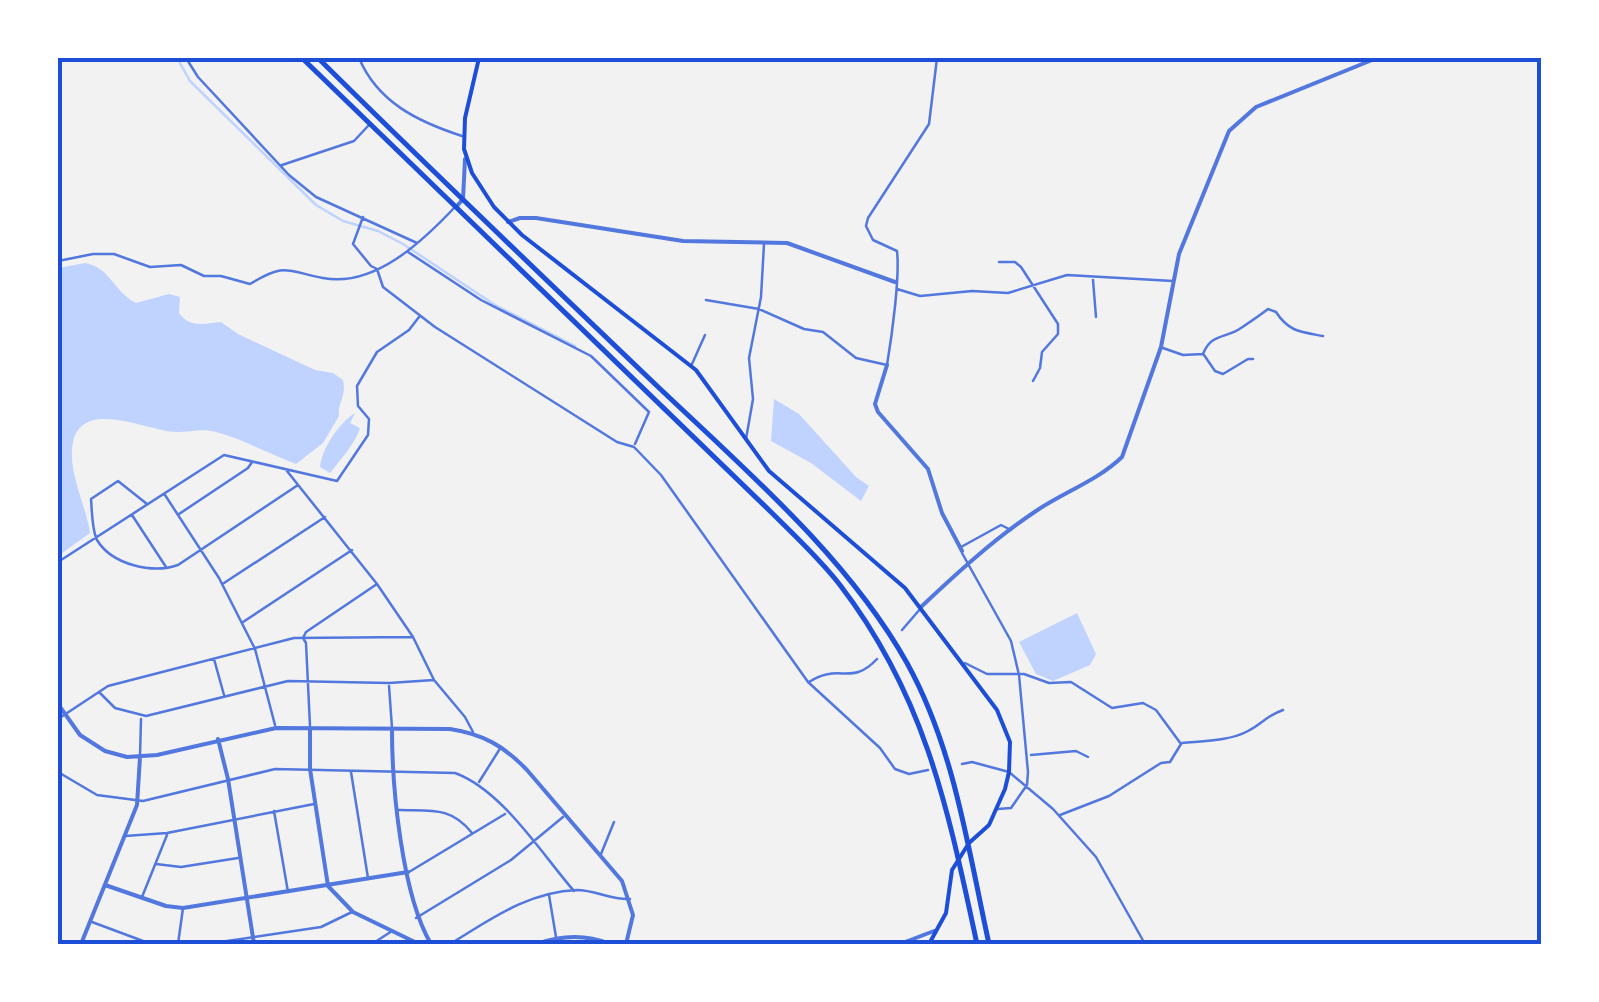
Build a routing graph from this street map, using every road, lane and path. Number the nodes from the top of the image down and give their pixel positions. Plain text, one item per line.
1 (186, 58) edge
2 (302, 58) edge
3 (318, 58) edge
4 (359, 58) edge
5 (479, 58) edge
6 (937, 58) edge
7 (1376, 58) edge
8 (1362, 60) edge
9 (370, 124) junction
10 (462, 136) junction
11 (465, 159) junction
12 (280, 166) junction
13 (463, 199) junction
14 (456, 206) junction
15 (363, 217) junction
16 (508, 222) junction
17 (764, 242) junction
18 (417, 243) junction
19 (407, 251) junction
20 (58, 261) edge
21 (999, 262) dead end
22 (377, 269) junction
23 (1093, 278) junction
24 (1174, 280) junction
25 (896, 282) junction
26 (1034, 286) junction
27 (898, 289) junction
28 (706, 300) dead end
29 (759, 309) junction
30 (418, 314) junction
31 (1096, 317) dead end
32 (705, 335) dead end
33 (1324, 336) dead end
34 (1161, 347) junction
35 (1203, 354) junction
36 (1254, 359) dead end
37 (886, 364) junction
38 (691, 366) junction
39 (1033, 381) dead end
40 (746, 440) junction
41 (634, 446) junction
42 (252, 462) junction
43 (286, 470) junction
44 (298, 485) junction
45 (164, 494) junction
46 (148, 504) junction
47 (131, 514) junction
48 (177, 514) junction
49 (325, 518) junction
50 (1011, 530) junction
51 (96, 537) junction
52 (200, 550) junction
53 (352, 550) junction
54 (960, 550) junction
55 (58, 562) edge
56 (166, 568) junction
57 (222, 584) junction
58 (377, 584) junction
59 (921, 607) junction
60 (242, 623) junction
61 (902, 630) dead end
62 (413, 637) junction
63 (302, 638) junction
64 (254, 649) junction
65 (214, 659) junction
66 (878, 660) dead end
67 (963, 662) junction
68 (1019, 675) junction
69 (434, 680) junction
70 (808, 682) junction
71 (307, 683) junction
72 (389, 683) junction
73 (265, 686) junction
74 (99, 692) junction
75 (224, 696) junction
76 (58, 704) edge
77 (1284, 710) dead end
78 (64, 714) junction
79 (141, 716) junction
80 (58, 719) edge
81 (276, 728) junction
82 (310, 728) junction
83 (392, 729) junction
84 (473, 732) junction
85 (218, 739) junction
86 (1181, 744) junction
87 (501, 747) junction
88 (1029, 755) junction
89 (140, 757) junction
90 (1088, 757) dead end
91 (962, 764) dead end
92 (310, 769) junction
93 (351, 770) junction
94 (928, 770) dead end
95 (58, 772) edge
96 (392, 772) junction
97 (1009, 772) junction
98 (228, 779) junction
99 (478, 783) junction
100 (1027, 784) junction
101 (138, 800) junction
102 (315, 804) junction
103 (274, 810) junction
104 (398, 810) junction
105 (998, 810) junction
106 (507, 813) junction
107 (566, 815) junction
108 (1060, 815) junction
109 (234, 818) junction
110 (614, 822) dead end
111 (167, 833) junction
112 (473, 834) junction
113 (125, 836) junction
114 (532, 842) junction
115 (969, 844) junction
116 (600, 856) junction
117 (241, 858) junction
118 (958, 862) junction
119 (156, 864) junction
120 (408, 872) junction
121 (368, 880) junction
122 (105, 885) junction
123 (328, 886) junction
124 (574, 890) junction
125 (288, 892) junction
126 (549, 894) junction
127 (142, 898) junction
128 (247, 898) junction
129 (630, 899) junction
130 (182, 908) junction
131 (354, 912) junction
132 (416, 918) junction
133 (90, 922) junction
134 (392, 931) junction
135 (934, 931) junction
136 (557, 938) junction
137 (254, 941) edge
138 (81, 944) edge
139 (151, 944) edge
140 (178, 944) edge
141 (207, 944) edge
142 (372, 944) edge
143 (418, 944) edge
144 (430, 944) edge
145 (450, 944) edge
146 (537, 944) edge
147 (610, 944) edge
148 (626, 944) edge
149 (900, 944) edge
150 (929, 944) edge
151 (977, 944) edge
152 (989, 944) edge
153 (1145, 944) edge

1 - 12 street
2 - 9 highway
3 - 13 highway
4 - 10 street
5 - 10 main road
6 - 25 street
7 - 8 street
8 - 24 street
9 - 12 street
9 - 14 highway
10 - 11 main road
11 - 13 street
11 - 16 main road
12 - 15 street
13 - 14 street
13 - 115 highway
14 - 18 street
14 - 118 highway
15 - 18 street
15 - 22 street
16 - 17 street
16 - 38 main road
17 - 25 street
17 - 29 street
18 - 19 street
19 - 22 street
19 - 41 street
20 - 22 street
21 - 26 street
22 - 30 street
23 - 24 street
23 - 26 street
23 - 31 street
24 - 34 street
25 - 27 street
26 - 27 street
26 - 39 street
27 - 37 street
28 - 29 street
29 - 37 street
29 - 40 street
30 - 41 street
30 - 43 street
32 - 38 street
33 - 35 street
34 - 35 street
34 - 50 street
35 - 36 street
37 - 54 street
38 - 40 main road
40 - 59 main road
41 - 70 street
42 - 43 street
42 - 45 street
42 - 48 street
43 - 44 street
44 - 49 street
44 - 52 street
45 - 46 street
45 - 48 street
46 - 47 street
46 - 51 street
47 - 51 street
47 - 56 street
48 - 52 street
49 - 53 street
49 - 57 street
50 - 54 street
50 - 59 street
51 - 55 street
51 - 56 street
52 - 56 street
52 - 57 street
53 - 58 street
53 - 60 street
54 - 68 street
57 - 60 street
58 - 62 street
58 - 63 street
59 - 61 street
59 - 67 main road
60 - 64 street
62 - 63 street
62 - 69 street
63 - 64 street
63 - 71 street
64 - 65 street
64 - 73 street
65 - 74 street
65 - 75 street
66 - 70 street
67 - 68 street
67 - 97 main road
68 - 86 street
68 - 88 street
69 - 72 street
69 - 84 street
70 - 94 street
71 - 72 street
71 - 73 street
71 - 82 street
72 - 83 street
73 - 75 street
73 - 81 street
74 - 78 street
74 - 79 street
75 - 79 street
76 - 78 street
77 - 86 street
78 - 80 street
78 - 89 street
79 - 89 street
81 - 82 street
81 - 85 street
82 - 83 street
82 - 92 street
83 - 84 street
83 - 96 street
84 - 87 street
85 - 89 street
85 - 98 street
86 - 108 street
87 - 99 street
87 - 107 street
88 - 90 street
88 - 100 street
89 - 101 street
91 - 97 street
92 - 93 street
92 - 98 street
92 - 102 street
93 - 96 street
93 - 121 street
95 - 101 street
96 - 99 street
96 - 104 street
97 - 100 street
97 - 105 main road
98 - 101 street
98 - 109 street
99 - 106 street
100 - 105 street
100 - 108 street
101 - 113 street
102 - 103 street
102 - 123 street
103 - 109 street
103 - 125 street
104 - 112 street
104 - 120 street
105 - 115 main road
106 - 112 street
106 - 114 street
107 - 114 street
107 - 116 street
108 - 153 street
109 - 111 street
109 - 117 street
110 - 116 street
111 - 113 street
111 - 119 street
112 - 120 street
113 - 122 street
114 - 124 street
114 - 132 street
115 - 118 main road
115 - 152 highway
116 - 129 street
117 - 119 street
117 - 128 street
118 - 135 main road
118 - 151 highway
119 - 127 street
120 - 121 street
120 - 132 street
121 - 123 street
122 - 127 street
122 - 133 street
123 - 125 street
123 - 131 street
124 - 126 street
124 - 129 street
125 - 128 street
126 - 136 street
126 - 145 street
127 - 130 street
128 - 130 street
128 - 137 street
129 - 148 street
130 - 140 street
131 - 134 street
131 - 137 street
132 - 144 street
133 - 138 street
133 - 139 street
134 - 142 street
134 - 143 street
135 - 149 street
135 - 150 main road
136 - 146 street
136 - 147 street
137 - 141 street

